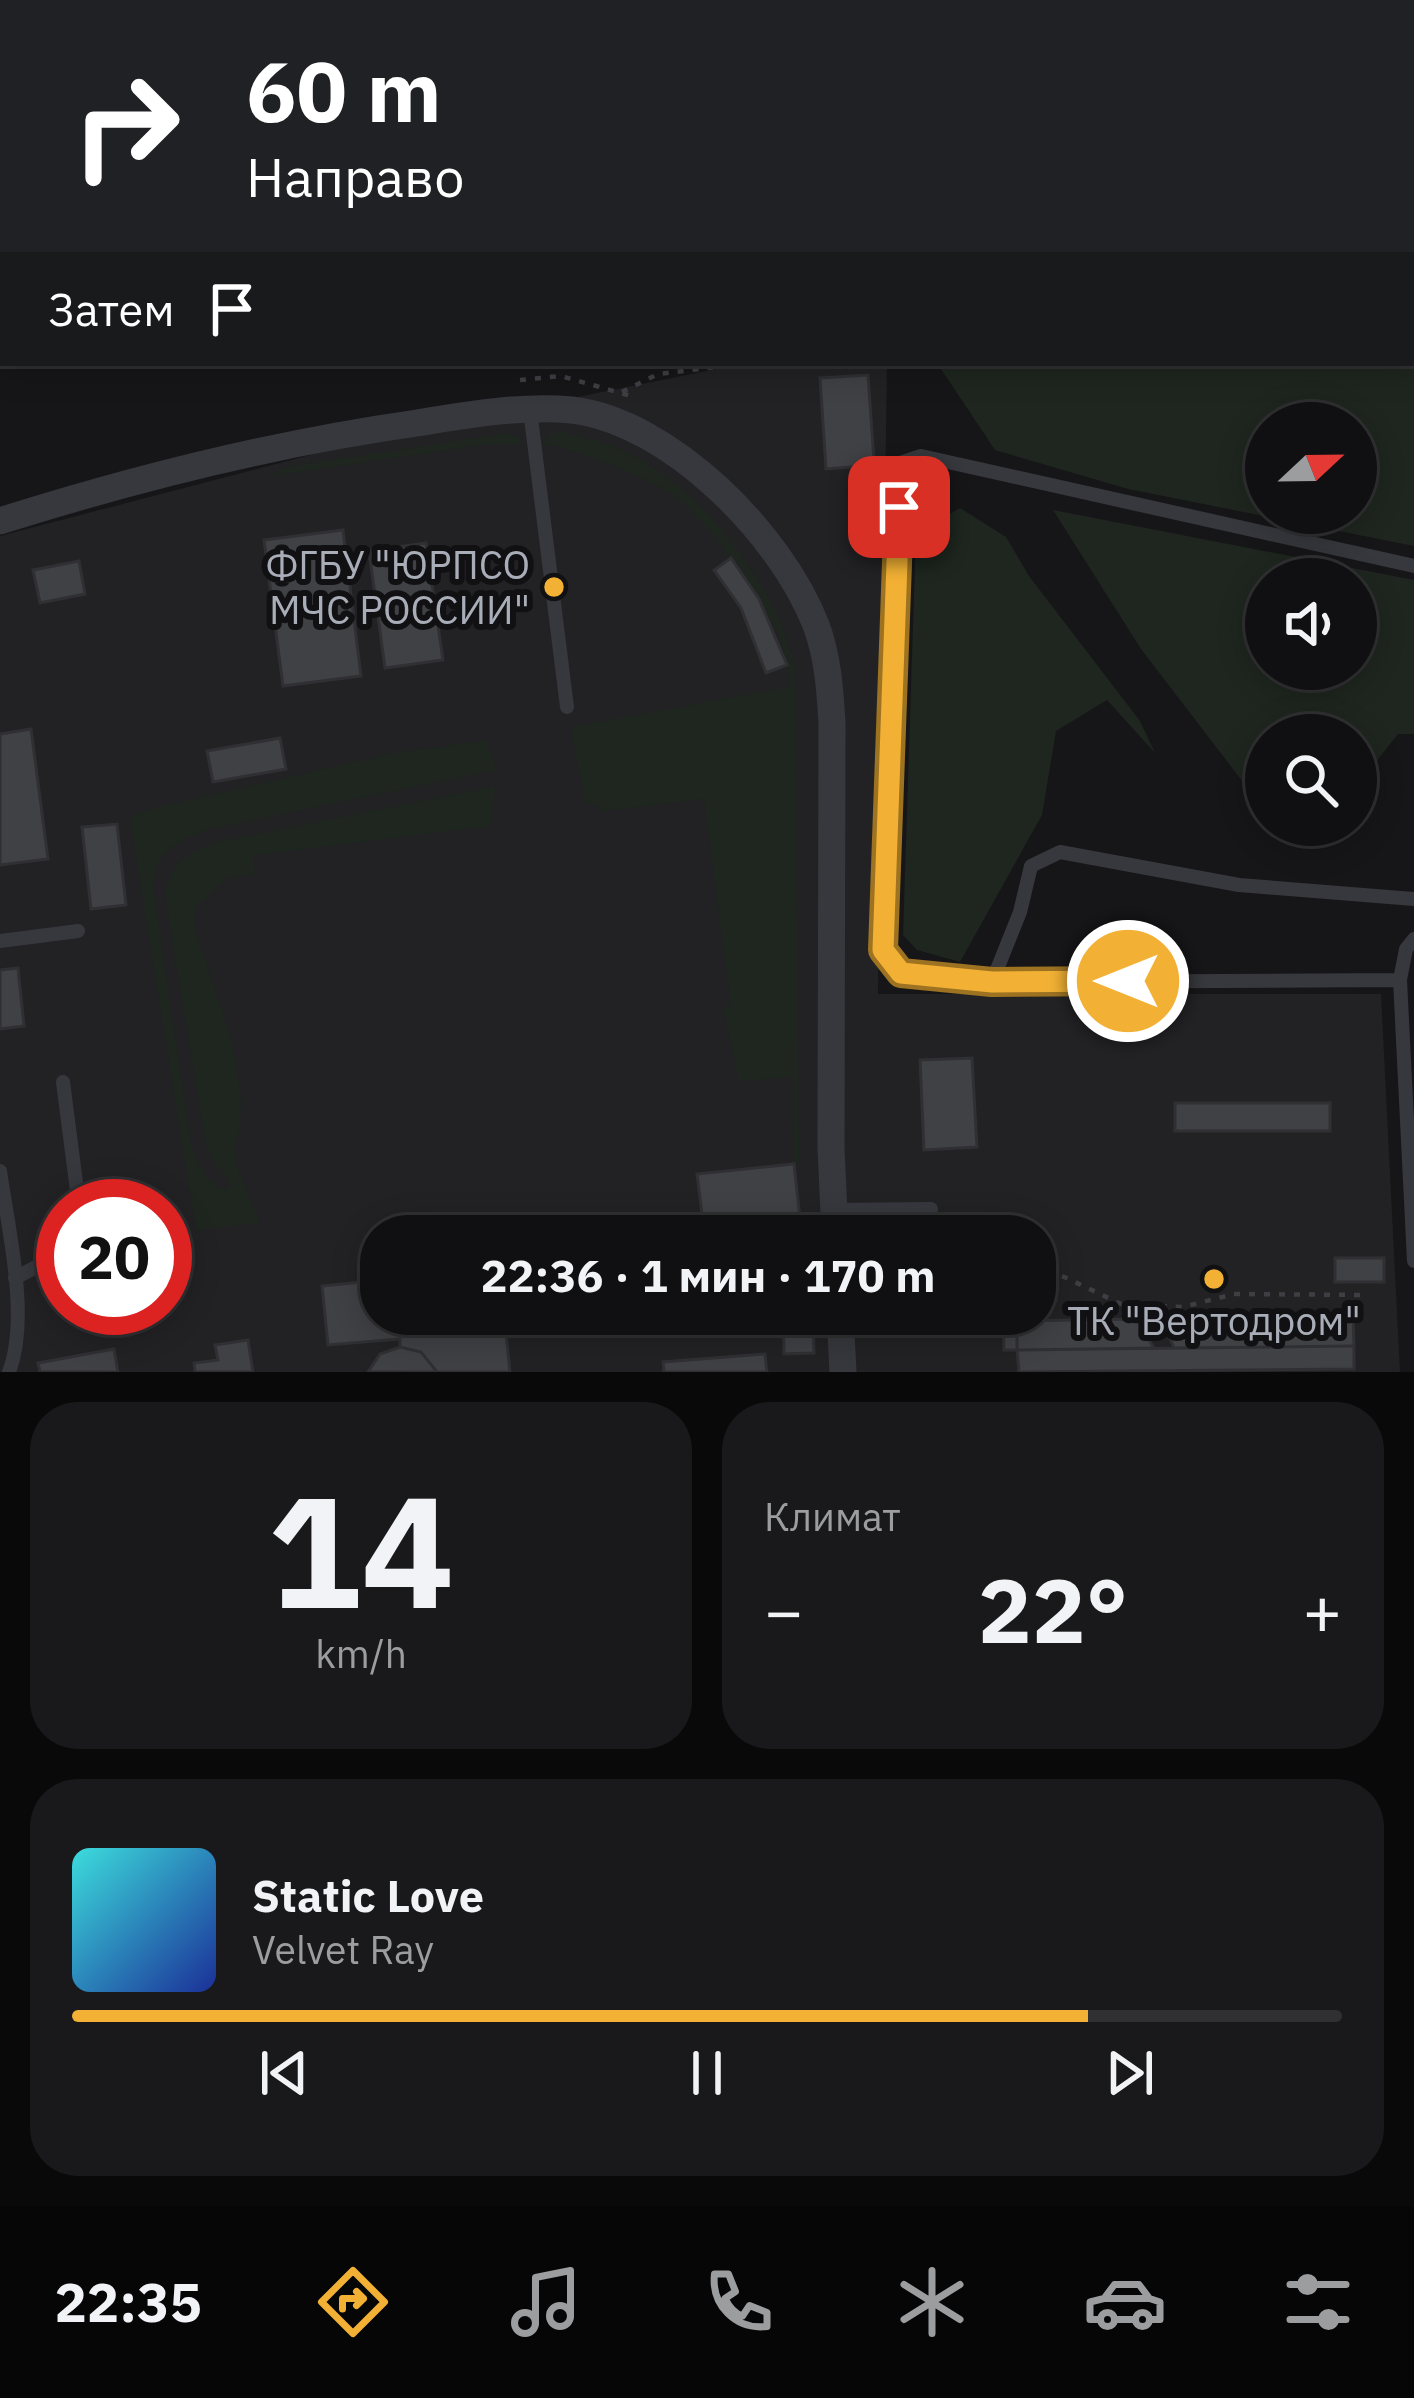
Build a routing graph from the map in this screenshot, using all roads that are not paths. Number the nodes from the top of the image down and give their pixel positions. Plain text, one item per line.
1 (530, 410) junction
2 (0, 520) edge
3 (1414, 566) edge
4 (567, 707) dead end
5 (1414, 899) edge
6 (78, 931) dead end
7 (1414, 939) edge
8 (0, 941) edge
9 (1400, 980) junction
10 (992, 982) junction
11 (63, 1082) dead end
12 (0, 1171) edge
13 (76, 1179) edge
14 (931, 1209) dead end
15 (835, 1215) edge
16 (890, 1215) edge
17 (1414, 1261) edge
18 (36, 1267) edge
19 (15, 1278) junction
20 (841, 1335) edge
21 (9, 1372) edge
22 (843, 1372) edge

1 - 2 street
1 - 4 lane
1 - 15 street
3 - 10 lane
5 - 10 lane
6 - 8 lane
7 - 9 lane
9 - 10 lane
9 - 17 lane
11 - 13 lane
12 - 19 lane
14 - 16 lane
18 - 19 lane
19 - 21 lane
20 - 22 street

